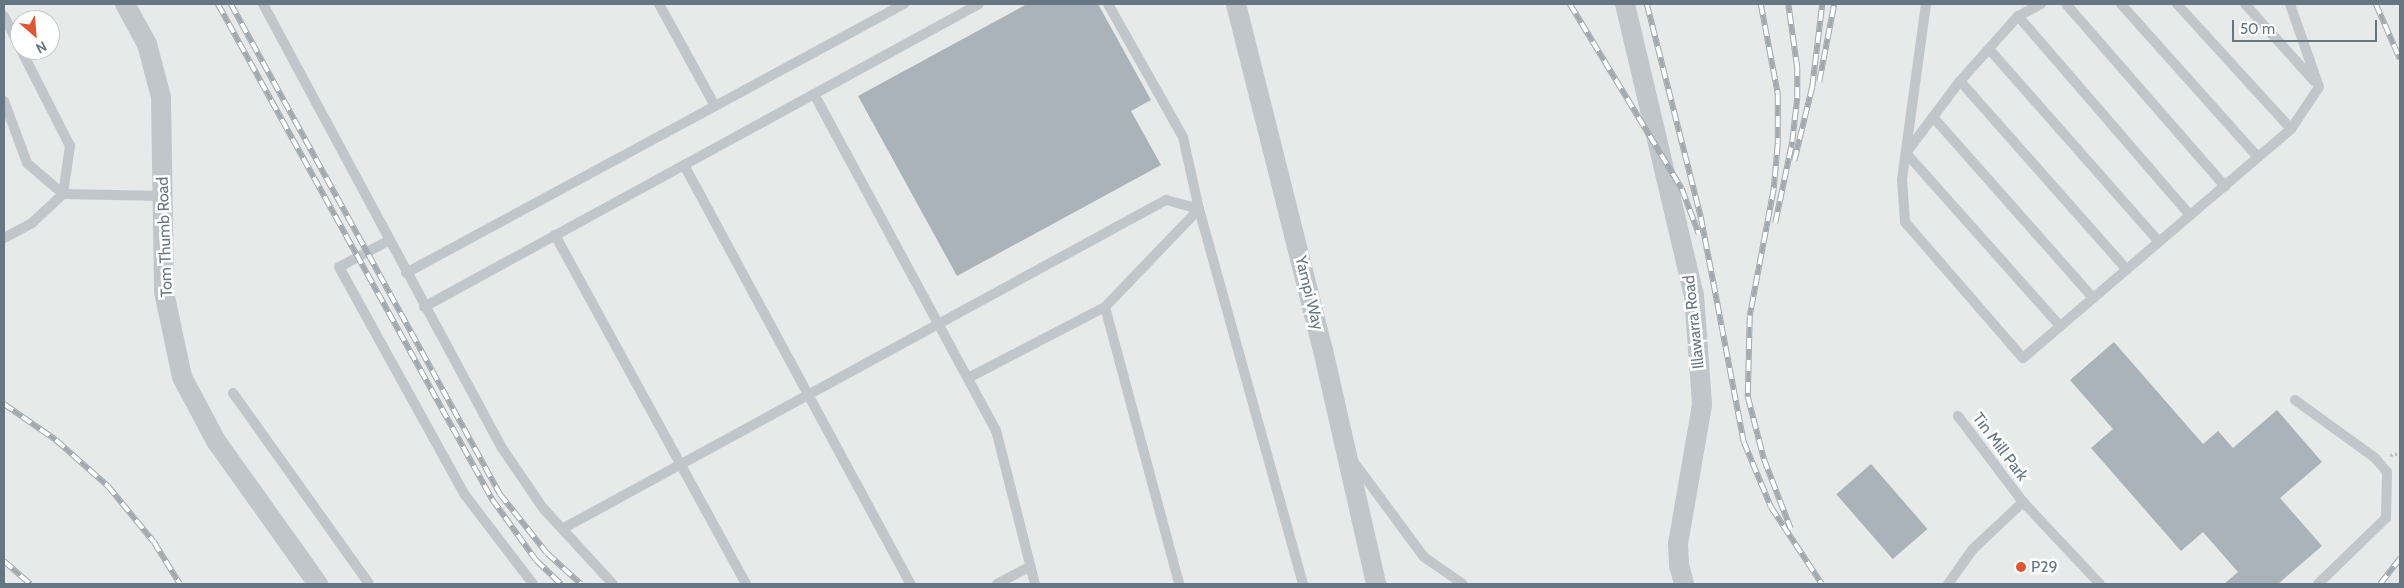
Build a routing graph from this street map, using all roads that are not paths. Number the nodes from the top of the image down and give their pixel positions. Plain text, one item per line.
1 (125, 4) edge
2 (263, 4) edge
3 (659, 4) edge
4 (904, 4) edge
5 (980, 4) edge
6 (1108, 4) edge
7 (1236, 4) edge
8 (1625, 4) edge
9 (1926, 4) edge
10 (2040, 4) edge
11 (2066, 4) edge
12 (2121, 4) edge
13 (2177, 4) edge
14 (2245, 4) edge
15 (2290, 4) edge
16 (4, 16) edge
17 (2018, 16) junction
18 (10, 28) edge
19 (1989, 49) junction
20 (26, 60) edge
21 (1960, 82) junction
22 (2319, 87) junction
23 (814, 94) junction
24 (4, 101) edge
25 (715, 106) junction
26 (1933, 117) junction
27 (2291, 129) junction
28 (1906, 153) junction
29 (2258, 157) junction
30 (684, 165) junction
31 (2225, 186) junction
32 (63, 194) junction
33 (162, 196) junction
34 (1199, 209) junction
35 (2190, 215) junction
36 (555, 235) junction
37 (4, 238) edge
38 (388, 240) junction
39 (2159, 242) junction
40 (2127, 270) junction
41 (406, 274) junction
42 (2093, 298) junction
43 (424, 307) junction
44 (1105, 307) junction
45 (939, 324) junction
46 (2060, 326) junction
47 (968, 378) junction
48 (234, 393) dead end
49 (809, 394) junction
50 (2295, 400) dead end
51 (1958, 416) dead end
52 (1346, 452) junction
53 (681, 464) junction
54 (2023, 502) junction
55 (562, 529) junction
56 (1031, 566) junction
57 (318, 584) edge
58 (369, 584) edge
59 (533, 584) edge
60 (613, 584) edge
61 (746, 584) edge
62 (912, 584) edge
63 (997, 584) edge
64 (1035, 584) edge
65 (1179, 584) edge
66 (1303, 584) edge
67 (1376, 584) edge
68 (1463, 584) edge
69 (1684, 584) edge
70 (1948, 584) edge
71 (2100, 584) edge
72 (2318, 584) edge

1 - 33 street, Tom Thumb Road
2 - 38 lane
3 - 25 lane
4 - 25 lane
5 - 23 lane
6 - 34 lane
7 - 52 street, Yampi Way
8 - 69 street, Illawarra Road
9 - 28 lane
10 - 17 lane
11 - 31 lane
12 - 29 lane
13 - 27 lane
14 - 22 lane
15 - 22 lane
16 - 18 lane
17 - 19 lane
17 - 35 lane
19 - 21 lane
19 - 39 lane
20 - 32 lane
21 - 26 lane
21 - 40 lane
22 - 27 lane
23 - 30 lane
23 - 45 lane
24 - 32 lane
25 - 41 lane
26 - 28 lane
26 - 42 lane
27 - 29 lane
28 - 46 lane
28 - 46 lane
29 - 31 lane
30 - 36 lane
30 - 49 lane
31 - 35 lane
32 - 33 lane
32 - 37 lane
33 - 57 street, Tom Thumb Road
34 - 44 lane
34 - 45 lane
34 - 66 lane
35 - 39 lane
36 - 43 lane
36 - 53 lane
38 - 41 lane
38 - 59 lane
39 - 40 lane
40 - 42 lane
41 - 43 lane
42 - 46 lane
43 - 55 lane
44 - 47 lane
44 - 65 lane
45 - 47 lane
45 - 49 lane
47 - 56 lane
48 - 58 lane
49 - 53 lane
49 - 62 lane
50 - 72 lane
51 - 54 lane, Tin Mill Park
52 - 67 street, Yampi Way
52 - 68 lane
53 - 55 lane
53 - 61 lane
54 - 70 lane, Tin Mill Park
54 - 71 lane
55 - 60 lane
56 - 63 lane
56 - 64 lane

